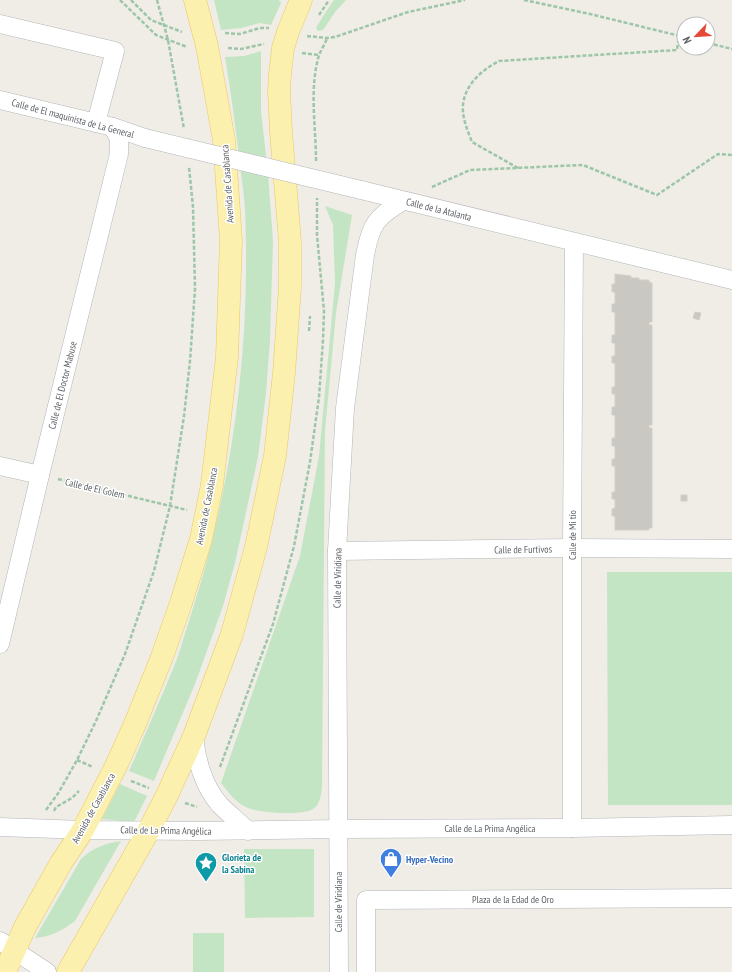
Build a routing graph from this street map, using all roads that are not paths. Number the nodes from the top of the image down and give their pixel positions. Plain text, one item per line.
1 (195, 0) edge
2 (301, 0) edge
3 (0, 24) edge
4 (0, 100) edge
5 (96, 123) junction
6 (113, 127) junction
7 (145, 138) joint
8 (403, 201) junction
9 (574, 243) junction
10 (732, 280) edge
11 (0, 466) edge
12 (40, 475) junction
13 (572, 548) junction
14 (732, 549) edge
15 (337, 551) junction
16 (0, 644) edge
17 (194, 736) junction
18 (732, 825) edge
19 (0, 827) edge
20 (338, 828) junction
21 (572, 828) junction
22 (83, 830) junction
23 (149, 830) junction
24 (248, 831) junction
25 (732, 898) edge
26 (7, 946) edge
27 (5, 972) edge
28 (47, 972) edge
29 (68, 972) edge
30 (339, 972) edge
31 (366, 972) edge

1 - 22 main road, Avenida de Casablanca
2 - 17 main road
3 - 5 street
4 - 5 street, Calle de El maquinista de La General
5 - 6 street, Calle de El maquinista de La General
6 - 7 street, Calle de El maquinista de La General
6 - 12 street, Calle de El Doctor Mabuse
7 - 8 street, Calle de la Atalanta, bridge
8 - 9 street, Calle de la Atalanta
8 - 15 street, Calle de Viridiana
9 - 10 street, Calle de la Atalanta
9 - 13 street, Calle de Mi tío
11 - 12 street
12 - 16 street, Calle de El Doctor Mabuse
13 - 14 street, Calle de Furtivos
13 - 15 street, Calle de Furtivos
13 - 21 street, Calle de Mi tío
15 - 20 street, Calle de Viridiana
17 - 23 main road
17 - 24 street
18 - 21 street, Calle de La Prima Angélica
19 - 22 street, Calle de La Prima Angélica
20 - 21 street, Calle de La Prima Angélica
20 - 24 street, Calle de La Prima Angélica
20 - 30 street, Calle de Viridiana
22 - 23 street, Calle de La Prima Angélica
22 - 26 main road, Avenida de Casablanca
23 - 24 street, Calle de La Prima Angélica
23 - 29 main road
25 - 31 street, Plaza de la Edad de Oro
26 - 27 main road, Avenida de Casablanca
26 - 28 street

